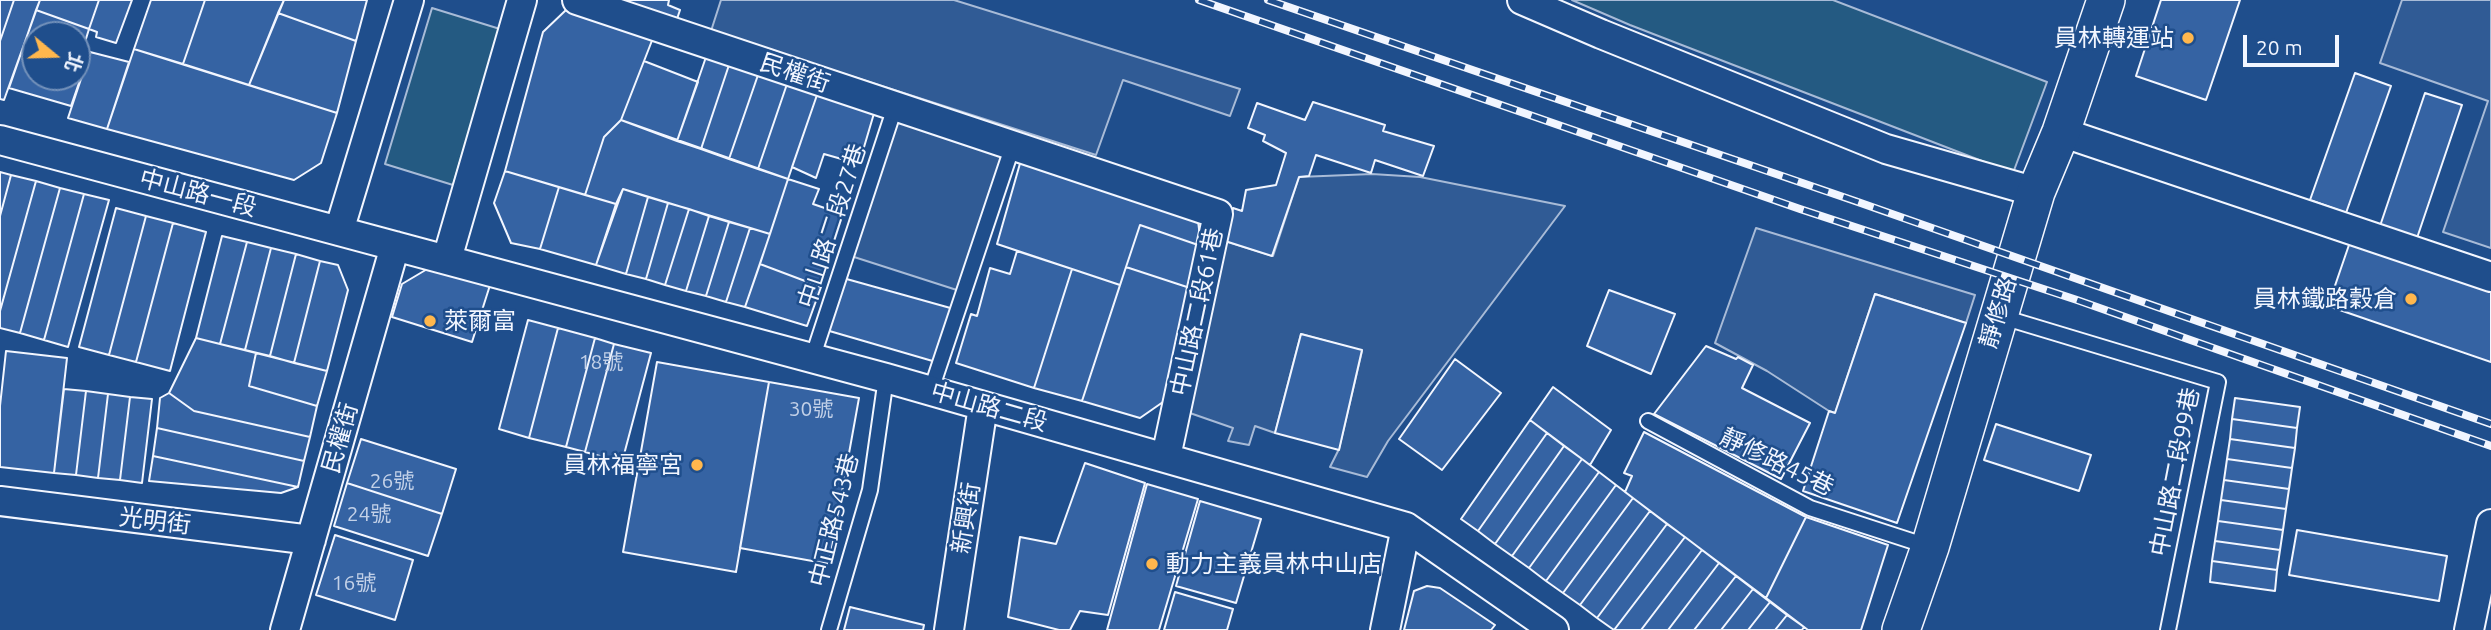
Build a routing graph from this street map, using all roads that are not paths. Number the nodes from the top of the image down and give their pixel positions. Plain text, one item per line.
1 (409, 0) edge
2 (522, 0) edge
3 (577, 0) edge
4 (1521, 0) edge
5 (2106, 0) edge
6 (895, 107) junction
7 (2061, 132) junction
8 (0, 140) edge
9 (1013, 145) junction
10 (2036, 192) junction
11 (339, 230) junction
12 (395, 246) junction
13 (447, 260) junction
14 (2491, 277) edge
15 (1997, 315) junction
16 (813, 359) junction
17 (886, 378) junction
18 (931, 390) junction
19 (983, 406) junction
20 (1648, 421) dead end
21 (1166, 457) junction
22 (0, 501) edge
23 (2491, 524) edge
24 (1406, 527) junction
25 (311, 540) junction
26 (1930, 547) junction
27 (285, 630) edge
28 (829, 630) edge
29 (949, 630) edge
30 (1385, 630) edge
31 (1554, 630) edge
32 (1901, 630) edge
33 (2168, 630) edge
34 (2469, 630) edge

1 - 11 street
2 - 13 street
3 - 6 street, 民權街
4 - 10 street
5 - 7 street, 靜修路
6 - 9 street, 民權街
6 - 16 lane, 中山路二段27巷
7 - 10 street, 靜修路
7 - 14 street
8 - 11 street, 中山路一段
9 - 18 lane
9 - 21 street, 中山路二段61巷
10 - 15 street, 靜修路
11 - 12 street, 中山路一段
12 - 13 street, 中山路二段
12 - 25 street, 民權街
13 - 16 street, 中山路二段
15 - 26 street, 靜修路
15 - 33 lane, 中山路二段99巷
16 - 17 street, 中山路二段
17 - 18 street, 中山路二段
17 - 28 lane, 中正路543巷
18 - 19 street, 中山路二段
19 - 21 street, 中山路二段
19 - 29 street, 新興街
20 - 26 lane, 靜修路45巷
21 - 24 street, 中山路二段
22 - 25 street, 光明街
23 - 34 street
24 - 30 street
24 - 31 street, 中山路二段
25 - 27 street, 民權街
26 - 32 street, 靜修路

